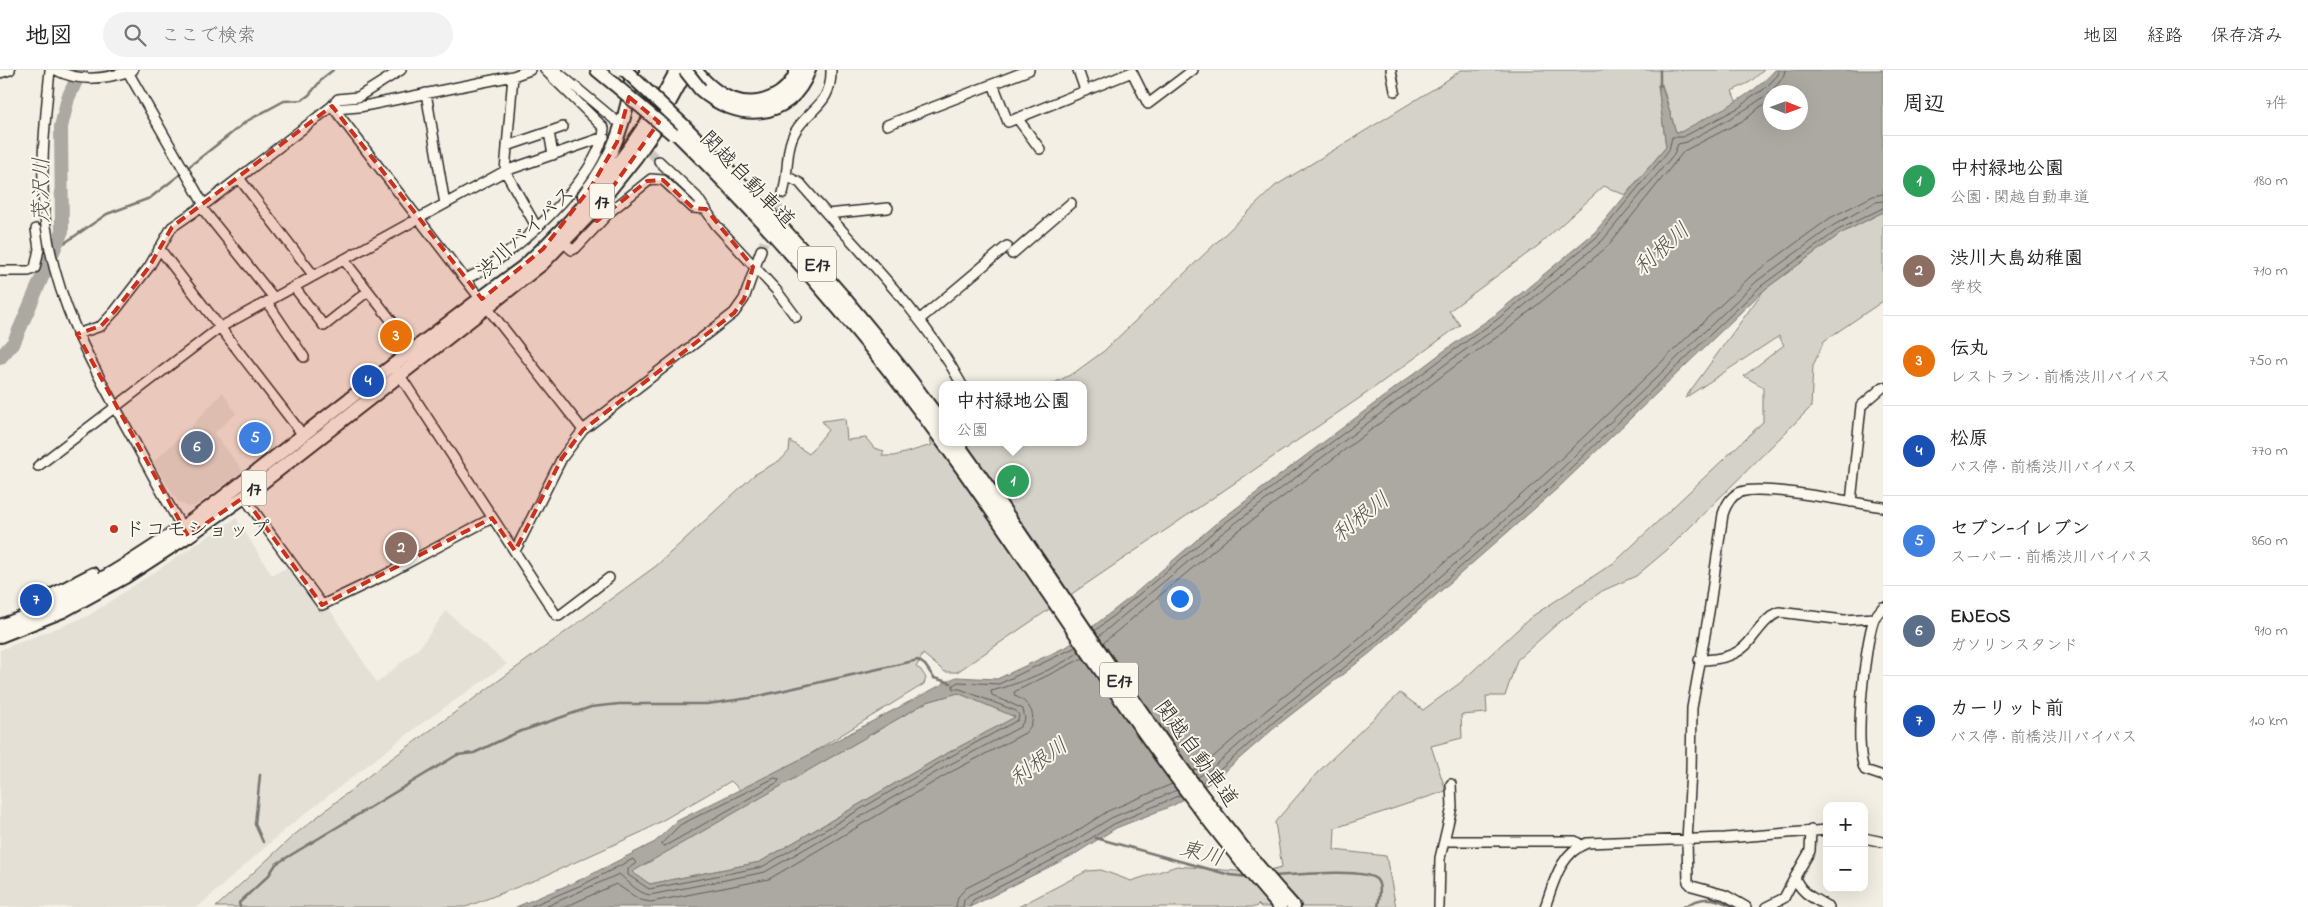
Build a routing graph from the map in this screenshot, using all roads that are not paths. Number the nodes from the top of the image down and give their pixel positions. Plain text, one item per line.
1 (10, 70) edge
2 (50, 70) edge
3 (401, 70) edge
4 (530, 70) edge
5 (545, 70) edge
6 (555, 70) edge
7 (597, 70) edge
8 (632, 70) edge
9 (677, 70) edge
10 (686, 70) edge
11 (694, 70) edge
12 (797, 70) edge
13 (809, 70) edge
14 (831, 70) edge
15 (1029, 70) edge
16 (1078, 70) edge
17 (1193, 70) edge
18 (1391, 70) edge
19 (130, 71) edge
20 (62, 72) edge
21 (0, 73) edge
22 (513, 76) junction
23 (616, 76) edge
24 (993, 84) junction
25 (703, 85) junction
26 (1085, 90) junction
27 (1395, 92) dead end
28 (426, 94) junction
29 (334, 108) junction
30 (1018, 118) junction
31 (615, 120) tunnel mouth
32 (887, 125) dead end
33 (563, 127) dead end
34 (676, 130) junction
35 (549, 132) junction
36 (604, 137) junction
37 (507, 146) junction
38 (1040, 149) dead end
39 (553, 155) junction
40 (636, 157) junction
41 (659, 161) tunnel mouth
42 (505, 171) junction
43 (788, 177) junction
44 (239, 178) junction
45 (783, 193) tunnel mouth
46 (1071, 202) dead end
47 (445, 204) junction
48 (202, 206) junction
49 (888, 208) dead end
50 (706, 209) junction
51 (826, 214) junction
52 (417, 218) junction
53 (537, 228) junction
54 (36, 229) dead end
55 (564, 243) junction
56 (159, 248) junction
57 (543, 249) junction
58 (761, 250) tunnel mouth
59 (344, 260) junction
60 (753, 267) junction
61 (0, 271) edge
62 (314, 276) junction
63 (465, 279) junction
64 (294, 287) junction
65 (368, 291) junction
66 (270, 300) junction
67 (485, 303) junction
68 (796, 316) dead end
69 (919, 320) junction
70 (219, 328) junction
71 (77, 334) junction
72 (418, 355) junction
73 (304, 357) dead end
74 (398, 371) junction
75 (960, 381) edge
76 (1883, 386) edge
77 (115, 407) junction
78 (937, 421) edge
79 (583, 430) junction
80 (303, 435) junction
81 (946, 446) edge
82 (959, 446) edge
83 (38, 466) dead end
84 (244, 497) junction
85 (1851, 502) junction
86 (1883, 507) edge
87 (492, 518) junction
88 (185, 532) junction
89 (515, 551) junction
90 (114, 572) junction
91 (610, 578) dead end
92 (1883, 607) edge
93 (0, 618) edge
94 (1874, 618) junction
95 (0, 626) edge
96 (0, 636) edge
97 (1699, 660) junction
98 (1883, 776) edge
99 (1451, 784) dead end
100 (1811, 830) junction
101 (1823, 830) edge
102 (1445, 839) junction
103 (1868, 839) edge
104 (1687, 840) junction
105 (1883, 842) edge
106 (1581, 845) junction
107 (1795, 877) junction
108 (1280, 907) edge
109 (1294, 907) edge
110 (1438, 907) edge
111 (1545, 907) edge
112 (1746, 907) edge
113 (1766, 907) edge
114 (1829, 907) edge

1 - 21 street
2 - 71 street
3 - 29 street
4 - 22 street
5 - 36 street
6 - 31 street
7 - 23 highway, 関越自動車道
8 - 57 highway
9 - 57 highway, 渋川バイパス / 17
10 - 25 highway, bridge
10 - 40 highway, 渋川バイパス / 17
11 - 25 highway
11 - 40 highway
12 - 25 highway
13 - 25 highway
14 - 43 street
15 - 24 street
16 - 26 street
17 - 26 street
18 - 27 street
19 - 20 street
19 - 48 street
22 - 28 street
22 - 37 street
23 - 34 highway, 関越自動車道 / E17, bridge
24 - 30 street
24 - 32 street
26 - 30 street
28 - 29 street
28 - 47 street
29 - 44 street
29 - 52 street
30 - 38 street
33 - 35 street
34 - 78 highway, 関越自動車道 / E17
34 - 78 highway, 関越自動車道 / E17
35 - 37 street
35 - 39 street
36 - 39 street
36 - 53 street
37 - 42 street
39 - 42 street
40 - 55 highway, 渋川バイパス / 17
41 - 50 street
42 - 47 street
42 - 53 street
43 - 45 street
43 - 51 street
44 - 48 street
44 - 62 street
46 - 69 street
47 - 52 street
48 - 56 street
48 - 66 street
49 - 51 street
50 - 55 street
50 - 60 street
51 - 69 street
52 - 59 street
52 - 63 street
53 - 63 street
54 - 61 street
55 - 67 highway, 渋川バイパス / 17
56 - 70 street
56 - 71 street
57 - 67 highway, 渋川バイパス / 17
58 - 60 street
59 - 62 street
59 - 65 street
60 - 68 street
60 - 79 street
62 - 64 street
63 - 67 street
64 - 65 street
64 - 66 street
65 - 72 street
66 - 70 street
66 - 73 street
67 - 72 highway, 17
67 - 79 street
69 - 75 street
70 - 77 street
70 - 80 street
71 - 77 street
72 - 74 highway, 17
74 - 80 highway, 17
74 - 84 highway, 17
74 - 87 street
76 - 85 street
77 - 83 street
77 - 88 street
79 - 89 street
80 - 88 highway, 17
81 - 108 highway, 関越自動車道 / E17
82 - 109 highway, 関越自動車道 / E17
84 - 87 street
84 - 88 highway, 17
85 - 86 street
85 - 97 street
87 - 89 street
88 - 90 highway, 17
88 - 96 highway, 17
89 - 91 street
90 - 93 highway
90 - 95 highway, 17
92 - 94 street
94 - 97 street
94 - 98 street
97 - 104 street
99 - 102 street
100 - 101 street
100 - 104 street
100 - 107 street
102 - 106 street
102 - 110 street
103 - 105 street
104 - 106 street
104 - 112 street
106 - 111 street
107 - 113 street
107 - 114 street

